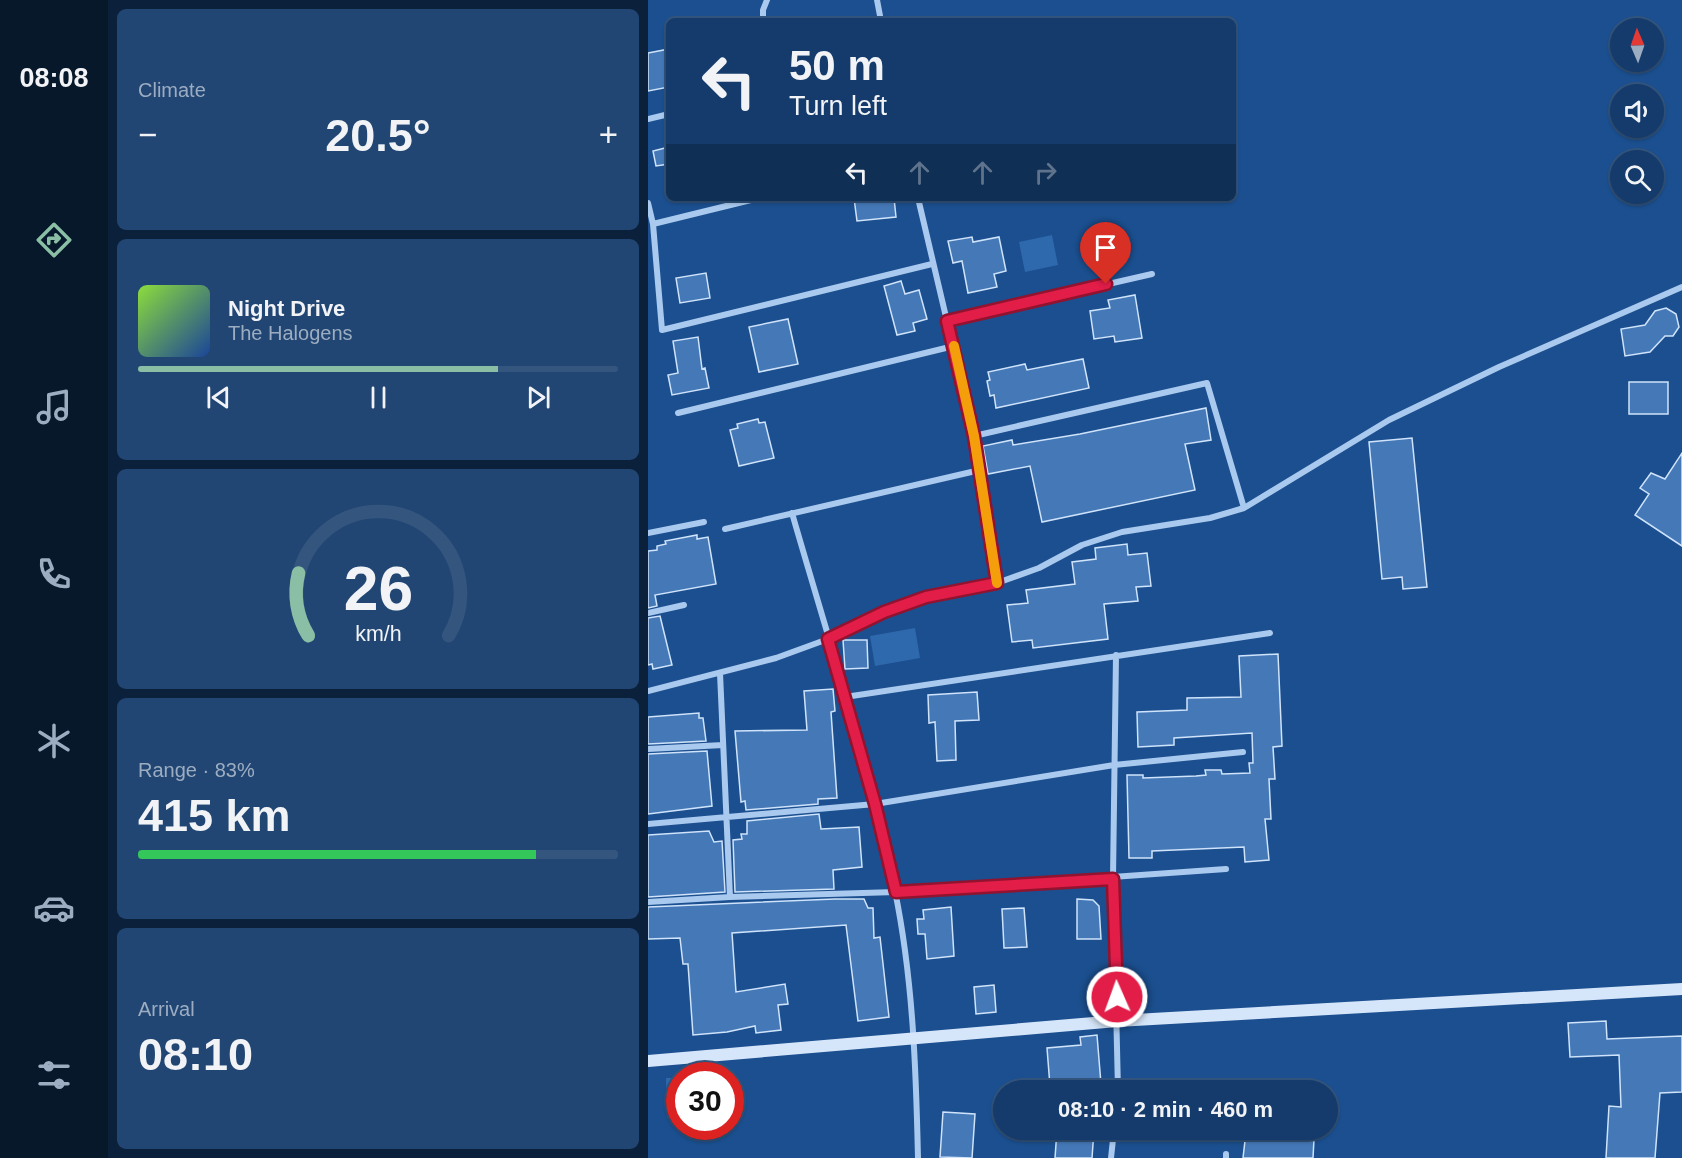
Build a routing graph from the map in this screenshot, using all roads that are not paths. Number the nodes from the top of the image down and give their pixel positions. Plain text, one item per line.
1 (767, 0) edge
2 (877, 0) edge
3 (763, 18) edge
4 (880, 18) edge
5 (666, 115) edge
6 (648, 119) edge
7 (747, 201) edge
8 (919, 201) edge
9 (648, 203) edge
10 (653, 224) junction
11 (932, 264) junction
12 (1152, 274) dead end
13 (1682, 286) edge
14 (947, 321) junction
15 (954, 346) junction
16 (678, 413) dead end
17 (974, 436) junction
18 (980, 470) junction
19 (1244, 508) junction
20 (792, 513) junction
21 (704, 522) dead end
22 (725, 529) dead end
23 (648, 533) edge
24 (997, 583) junction
25 (684, 605) dead end
26 (648, 612) edge
27 (1270, 633) dead end
28 (828, 639) junction
29 (1116, 655) junction
30 (720, 673) junction
31 (648, 691) edge
32 (845, 697) junction
33 (723, 745) junction
34 (648, 749) edge
35 (1243, 752) dead end
36 (1114, 765) junction
37 (875, 804) junction
38 (726, 818) junction
39 (648, 824) edge
40 (1226, 869) dead end
41 (1113, 879) junction
42 (896, 892) junction
43 (730, 897) junction
44 (648, 902) edge
45 (1682, 990) edge
46 (1118, 1021) junction
47 (916, 1039) junction
48 (648, 1061) edge
49 (1118, 1080) edge
50 (1113, 1140) edge
51 (918, 1158) edge
52 (1110, 1158) edge

1 - 3 street
2 - 4 street
5 - 6 street
7 - 10 street
8 - 11 street
9 - 10 street
10 - 11 street
11 - 14 street
12 - 14 street
13 - 19 street
14 - 15 street
15 - 16 street
15 - 17 street
17 - 18 street
17 - 19 street
18 - 20 street
18 - 24 street
19 - 24 street
20 - 22 street
20 - 28 street
21 - 23 street
24 - 28 street
25 - 26 street
27 - 29 street
28 - 30 street
28 - 32 street
29 - 32 street
29 - 36 street
30 - 31 street
30 - 33 street
32 - 37 street
33 - 34 street
33 - 38 street
35 - 36 street
36 - 37 street
36 - 41 street
37 - 38 street
37 - 42 street
38 - 39 street
38 - 43 street
40 - 41 street
41 - 42 street
41 - 46 street
42 - 43 street
42 - 47 street
43 - 44 street
45 - 46 street
46 - 47 street
46 - 49 street
47 - 48 street
47 - 51 street
50 - 52 street

